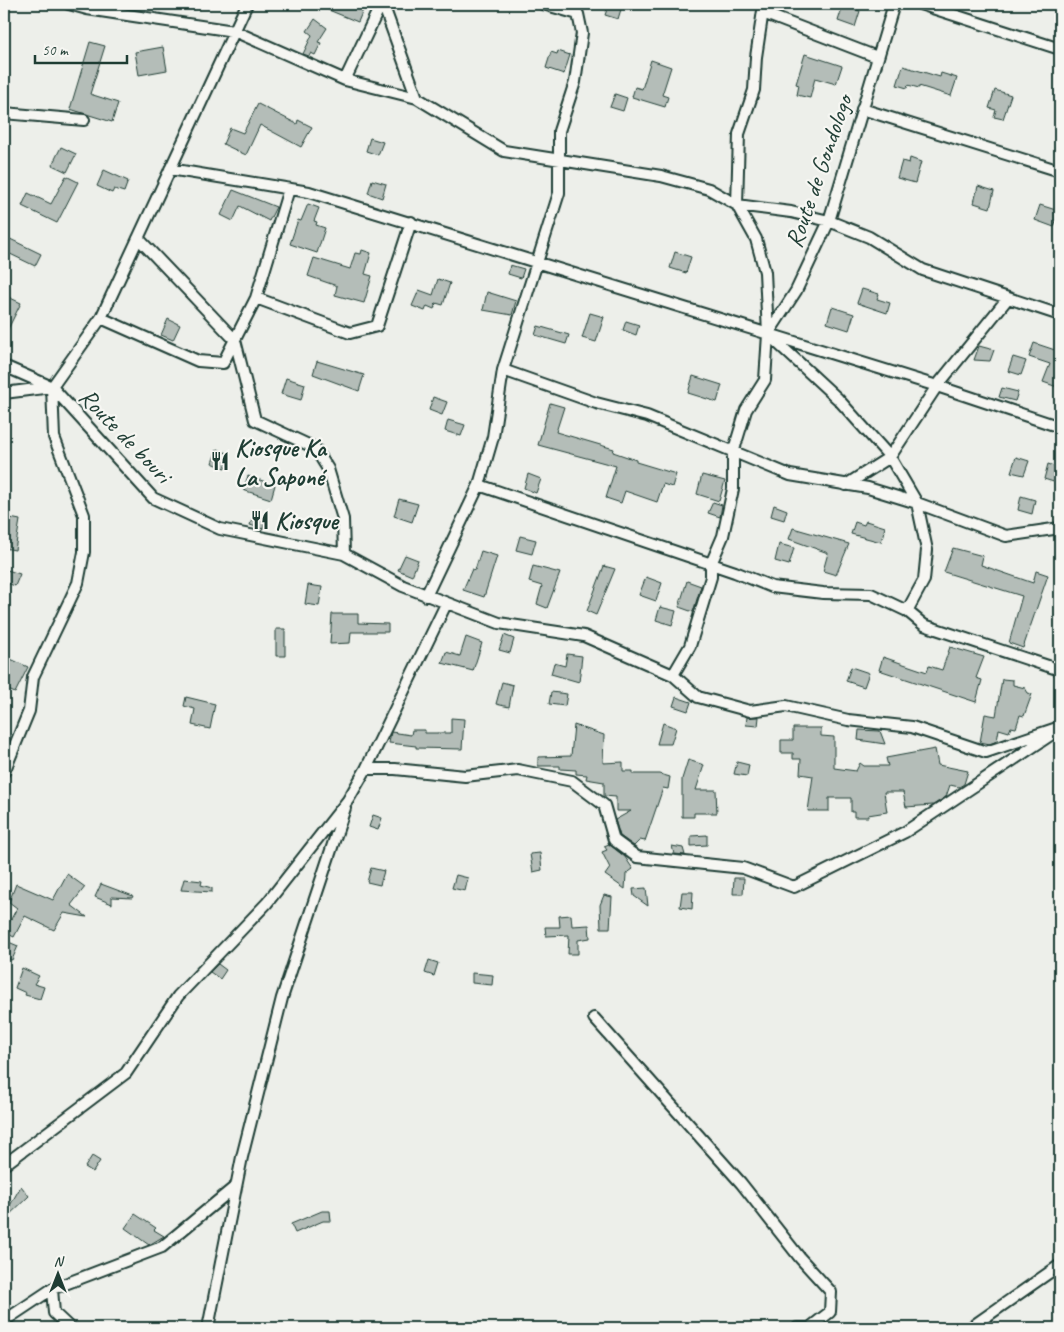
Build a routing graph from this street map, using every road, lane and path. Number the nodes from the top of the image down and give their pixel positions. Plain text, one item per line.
1 (68, 4) edge
2 (247, 4) edge
3 (382, 4) edge
4 (544, 4) edge
5 (894, 4) edge
6 (920, 4) edge
7 (764, 8) edge
8 (234, 31) junction
9 (1060, 49) edge
10 (877, 57) junction
11 (345, 80) junction
12 (418, 98) junction
13 (862, 109) junction
14 (4, 113) edge
15 (84, 120) dead end
16 (559, 158) junction
17 (170, 169) junction
18 (1060, 171) edge
19 (289, 188) junction
20 (737, 205) junction
21 (828, 221) junction
22 (411, 222) junction
23 (138, 238) junction
24 (538, 264) junction
25 (256, 298) junction
26 (1008, 298) junction
27 (1060, 314) edge
28 (100, 318) junction
29 (768, 334) junction
30 (235, 340) junction
31 (4, 366) edge
32 (503, 370) junction
33 (937, 386) junction
34 (52, 387) junction
35 (4, 393) edge
36 (1060, 427) edge
37 (733, 453) junction
38 (890, 457) junction
39 (479, 485) junction
40 (846, 485) junction
41 (917, 503) junction
42 (1060, 528) edge
43 (344, 554) junction
44 (711, 564) junction
45 (426, 596) junction
46 (446, 604) junction
47 (907, 611) junction
48 (1060, 670) edge
49 (672, 675) junction
50 (1060, 728) edge
51 (366, 769) junction
52 (4, 772) edge
53 (348, 800) junction
54 (594, 1018) dead end
55 (4, 1166) edge
56 (236, 1186) junction
57 (1060, 1265) edge
58 (52, 1289) junction
59 (4, 1321) edge
60 (816, 1327) edge
61 (70, 1328) edge
62 (208, 1328) edge
63 (797, 1328) edge
64 (970, 1328) edge

1 - 8 street
2 - 8 street
3 - 11 street
3 - 12 street
4 - 16 street
5 - 10 street, Route de Gondologo
6 - 9 street
7 - 10 street
7 - 20 street
8 - 11 street
8 - 17 street
10 - 13 street, Route de Gondologo
11 - 12 street
12 - 16 street
13 - 18 street
13 - 21 street, Route de Gondologo
14 - 15 street
16 - 20 street
16 - 24 street
17 - 19 street
17 - 23 street
19 - 22 street
19 - 25 street
20 - 21 street
20 - 29 street
21 - 26 street
21 - 29 street, Route de Gondologo
22 - 24 street
22 - 25 street
23 - 28 street
23 - 30 street
24 - 29 street
24 - 32 street
25 - 30 street
26 - 27 street
26 - 33 street
28 - 30 street
28 - 34 street
29 - 33 street
29 - 37 street
29 - 38 street
30 - 43 street
31 - 34 street, Route de bouri
32 - 37 street
32 - 39 street
33 - 36 street
33 - 38 street
34 - 35 street
34 - 43 street, Route de bouri
34 - 52 street
37 - 40 street
37 - 44 street
38 - 40 street
38 - 41 street
39 - 44 street
39 - 45 street
40 - 41 street
41 - 42 street
41 - 47 street
43 - 45 street, Route de bouri
44 - 47 street
44 - 49 street
45 - 46 street, Route de bouri
46 - 49 street, Route de bouri
46 - 51 street
47 - 48 street
49 - 50 street, Route de bouri
50 - 51 street
51 - 53 street
53 - 55 street
53 - 56 street
54 - 60 street
56 - 58 street
56 - 62 street
57 - 64 street
58 - 59 street
58 - 61 street
60 - 63 street

